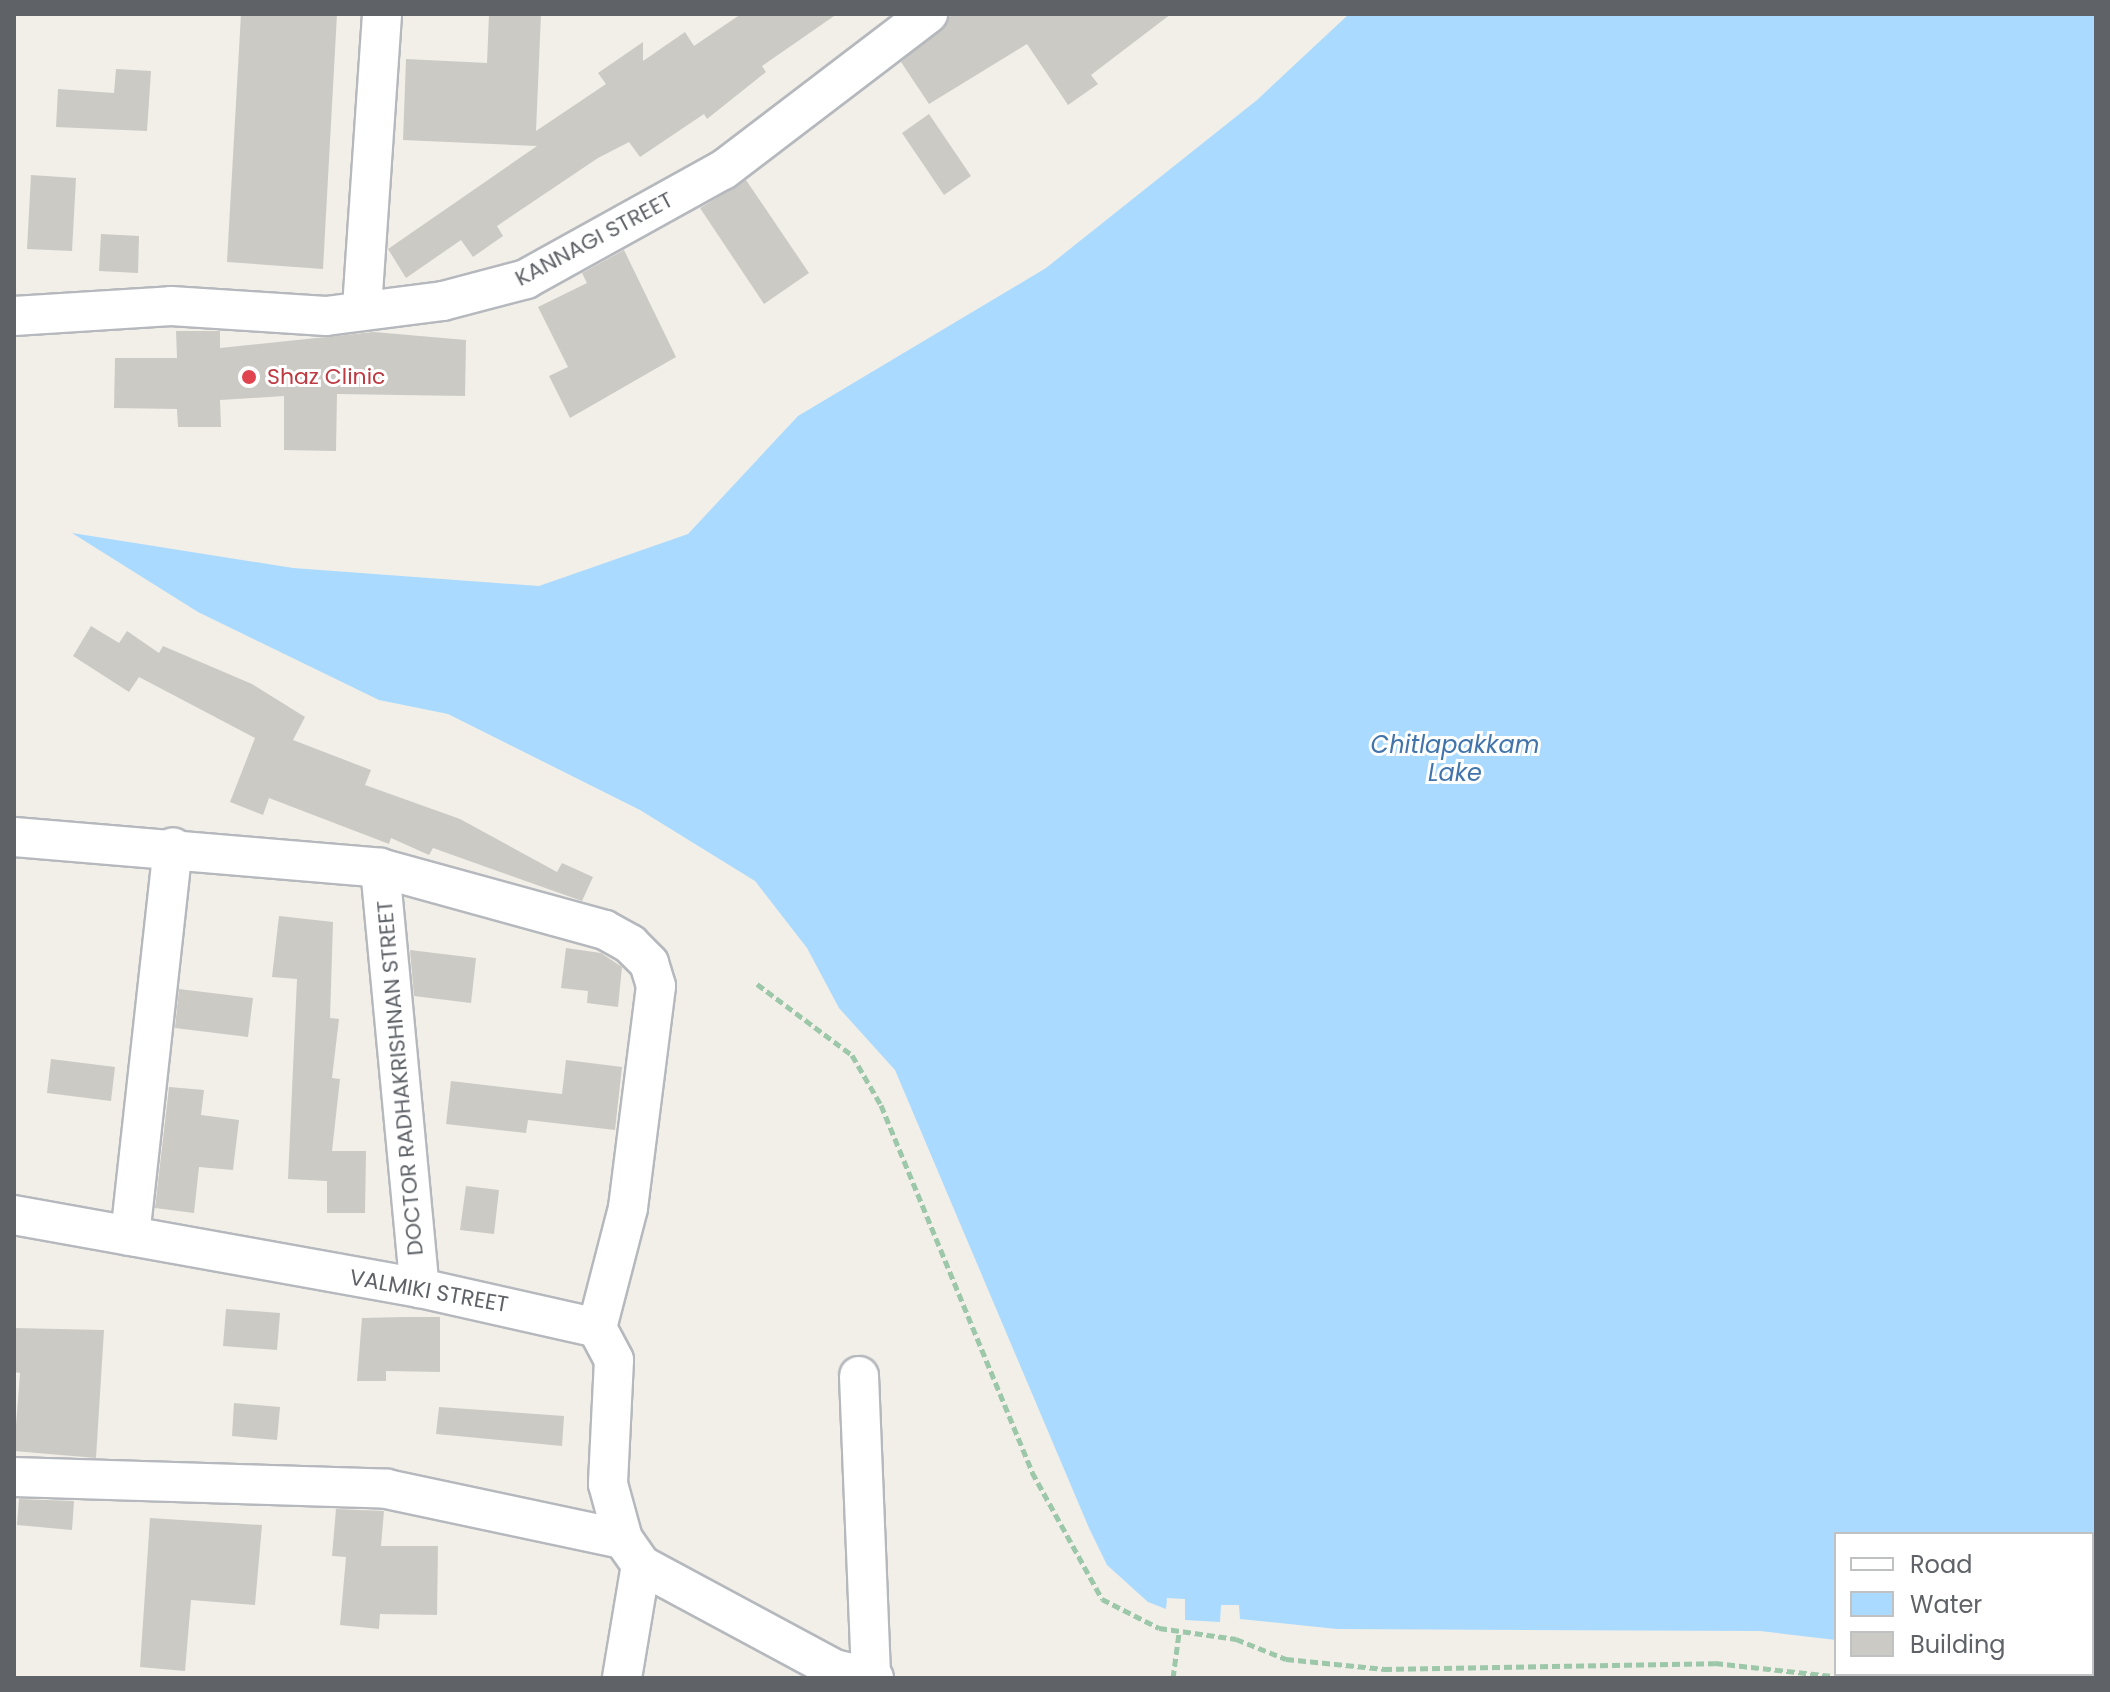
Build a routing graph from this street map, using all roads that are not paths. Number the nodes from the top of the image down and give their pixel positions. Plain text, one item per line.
1 (382, 14) edge
2 (928, 14) edge
3 (362, 308) junction
4 (14, 316) edge
5 (14, 837) edge
6 (173, 847) junction
7 (380, 868) junction
8 (14, 1215) edge
9 (130, 1236) junction
10 (420, 1288) junction
11 (597, 1328) junction
12 (859, 1376) dead end
13 (14, 1477) edge
14 (632, 1552) junction
15 (622, 1678) edge
16 (872, 1678) edge

1 - 3 street
2 - 3 street, KANNAGI STREET
3 - 4 street, KANNAGI STREET
5 - 6 street
6 - 7 street
6 - 9 street
7 - 10 street, DOCTOR RADHAKRISHNAN STREET
7 - 11 street
8 - 9 street, VALMIKI STREET
9 - 10 street, VALMIKI STREET
10 - 11 street, VALMIKI STREET
11 - 14 street
12 - 16 street
13 - 14 street
14 - 15 street
14 - 16 street

